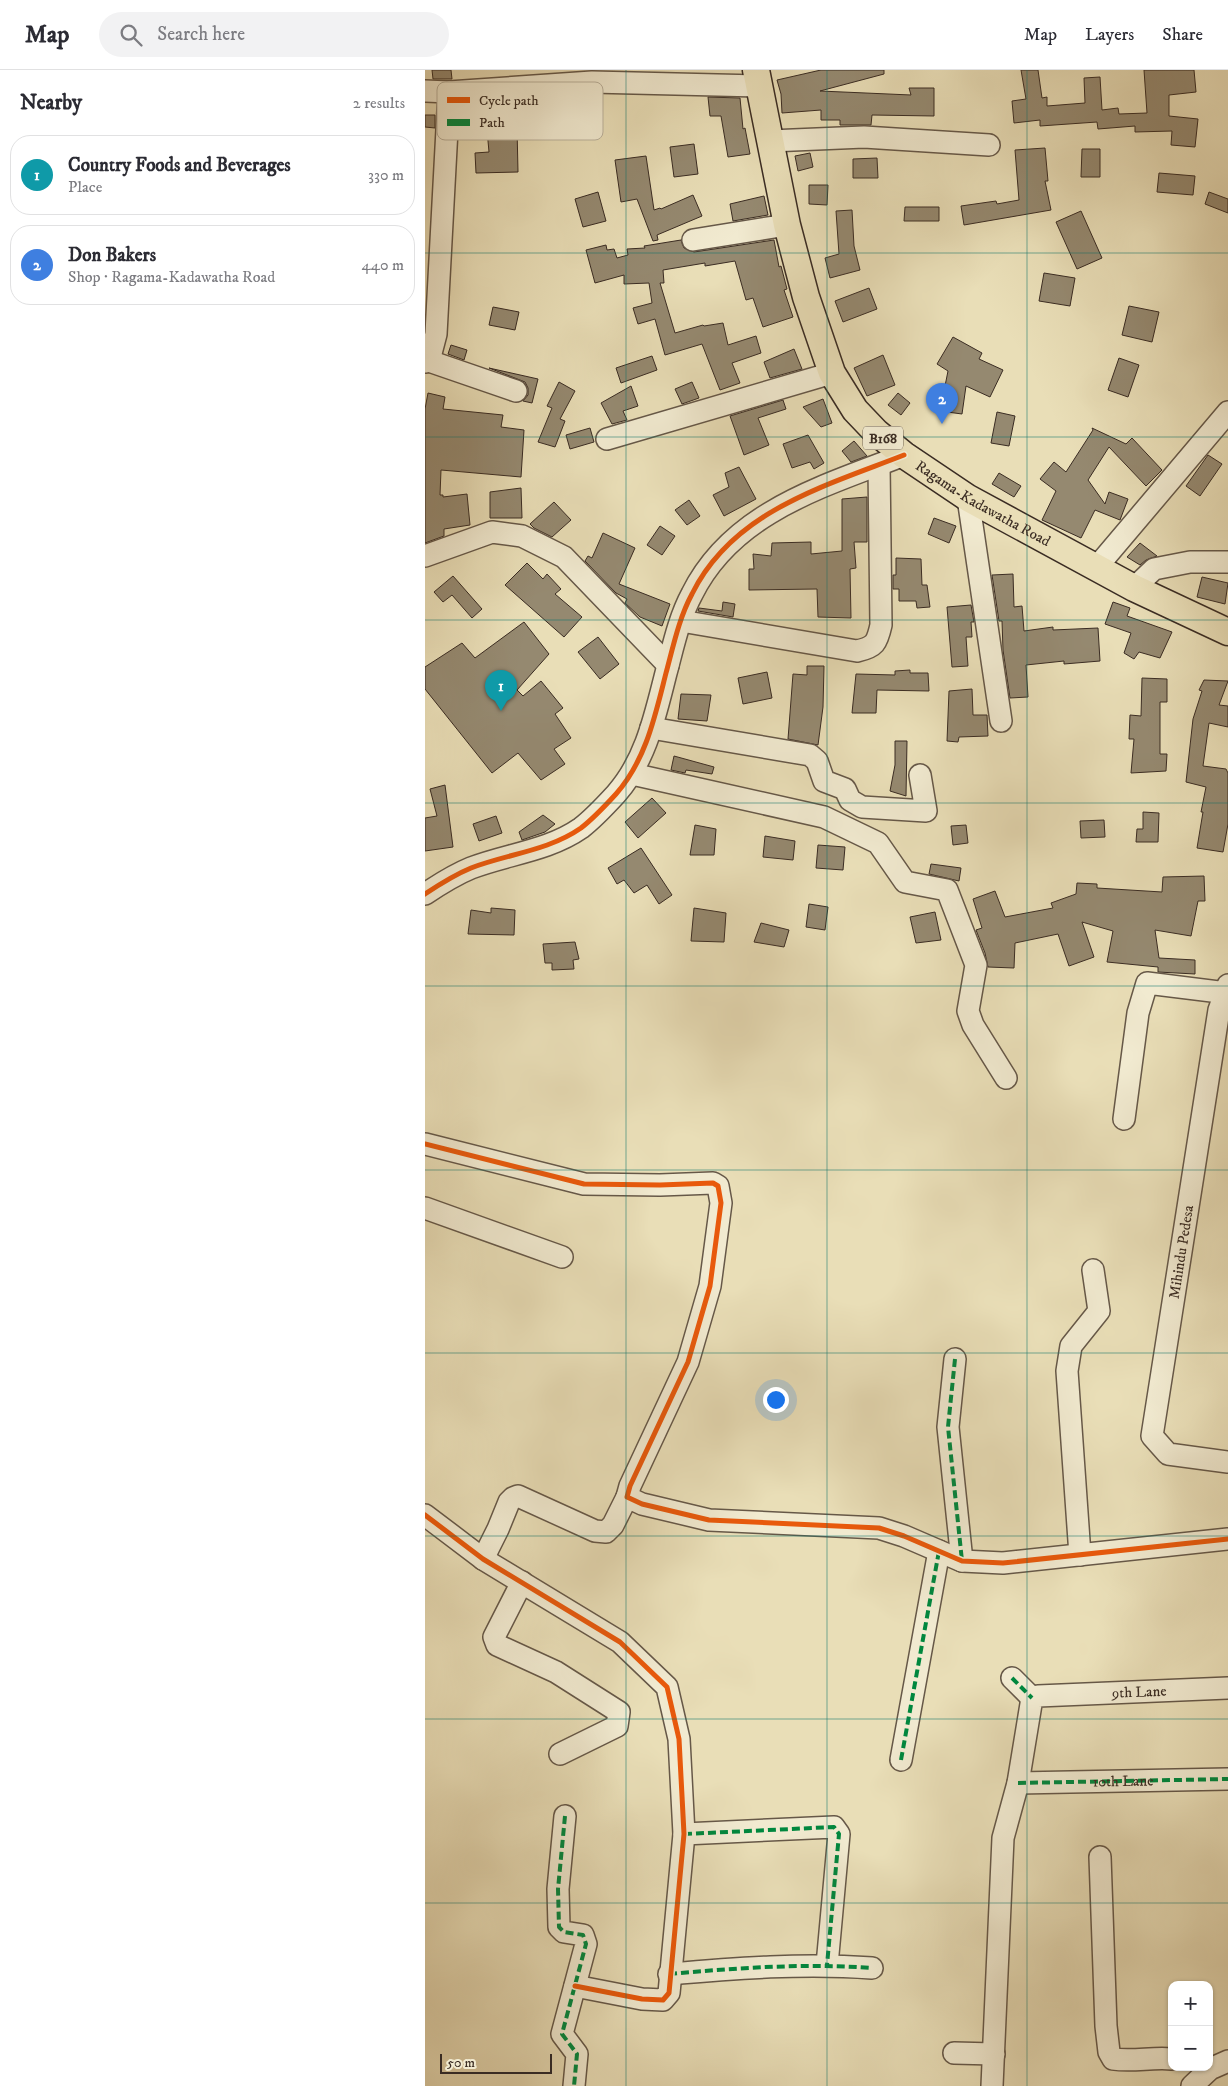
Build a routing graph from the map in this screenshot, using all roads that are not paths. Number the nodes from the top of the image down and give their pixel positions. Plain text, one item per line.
1 (757, 78) edge
2 (592, 82) edge
3 (446, 140) edge
4 (770, 141) junction
5 (989, 145) dead end
6 (787, 225) junction
7 (693, 240) dead end
8 (427, 362) edge
9 (832, 373) junction
10 (516, 391) dead end
11 (1228, 412) edge
12 (607, 440) dead end
13 (904, 455) junction
14 (879, 464) junction
15 (968, 498) junction
16 (425, 556) edge
17 (1228, 562) edge
18 (1097, 568) junction
19 (1134, 588) junction
20 (681, 621) junction
21 (1228, 632) edge
22 (668, 665) junction
23 (1001, 721) dead end
24 (651, 728) junction
25 (632, 774) junction
26 (920, 775) dead end
27 (425, 894) edge
28 (1227, 990) edge
29 (1006, 1078) dead end
30 (1125, 1119) dead end
31 (425, 1144) edge
32 (425, 1208) edge
33 (562, 1257) dead end
34 (1093, 1270) dead end
35 (955, 1359) dead end
36 (1228, 1462) edge
37 (627, 1497) junction
38 (425, 1515) edge
39 (1228, 1539) edge
40 (939, 1551) junction
41 (1080, 1555) junction
42 (483, 1559) junction
43 (962, 1561) junction
44 (522, 1582) junction
45 (1012, 1678) dead end
46 (1228, 1688) edge
47 (1041, 1697) junction
48 (560, 1754) dead end
49 (901, 1760) dead end
50 (1228, 1779) edge
51 (1018, 1783) junction
52 (565, 1816) dead end
53 (684, 1834) junction
54 (1100, 1857) dead end
55 (827, 1965) junction
56 (872, 1968) dead end
57 (669, 1974) junction
58 (575, 1986) junction
59 (954, 2052) dead end
60 (994, 2054) junction
61 (1168, 2059) edge
62 (1215, 2066) edge
63 (574, 2086) edge
64 (992, 2086) edge
65 (1192, 2086) edge

1 - 2 street
1 - 4 main road, Ragama-Kadawatha Road / B168
3 - 8 street
4 - 5 street
4 - 6 main road, Ragama-Kadawatha Road / B168
6 - 7 street
6 - 9 main road, Ragama-Kadawatha Road / B168
8 - 10 street
9 - 12 street
9 - 13 main road, Ragama-Kadawatha Road / B168
11 - 18 street
13 - 14 street
13 - 15 main road, Ragama-Kadawatha Road / B168
14 - 20 street
14 - 20 street
15 - 18 main road, Ragama-Kadawatha Road / B168
15 - 23 street
16 - 22 street
17 - 19 street
18 - 19 main road, Ragama-Kadawatha Road / B168
19 - 21 main road, Ragama-Kadawatha Road / B168
20 - 22 street
22 - 24 street
24 - 25 street
24 - 26 street
25 - 27 street
25 - 29 street
28 - 30 street
28 - 36 street, Mihindu Pedesa
31 - 37 street
32 - 33 street
34 - 41 street
35 - 43 street
37 - 40 street
37 - 42 street
38 - 42 street
39 - 41 street
40 - 43 street
40 - 49 street
41 - 43 street
42 - 44 street
44 - 48 street
44 - 53 street
45 - 47 street
46 - 47 street, 9th Lane
47 - 51 street
50 - 51 street, 10th Lane
51 - 60 street
52 - 58 street
53 - 55 street
53 - 57 street
54 - 61 street
55 - 56 street
55 - 57 street
57 - 58 street
58 - 63 street
59 - 60 street
60 - 64 street
62 - 65 street

